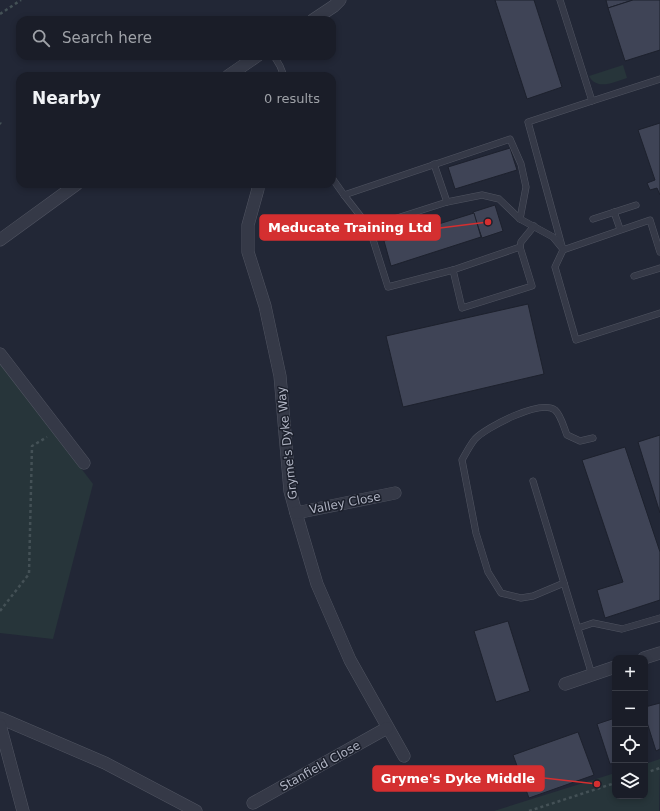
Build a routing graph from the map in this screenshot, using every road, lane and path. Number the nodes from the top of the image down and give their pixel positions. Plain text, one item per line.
1 (21, 0) edge
2 (340, 0) edge
3 (560, 0) edge
4 (0, 14) edge
5 (319, 16) edge
6 (251, 60) edge
7 (276, 60) edge
8 (234, 72) edge
9 (282, 72) edge
10 (660, 79) edge
11 (592, 101) junction
12 (434, 164) junction
13 (336, 184) edge
14 (72, 188) edge
15 (258, 188) edge
16 (344, 195) junction
17 (447, 202) junction
18 (636, 205) dead end
19 (614, 212) junction
20 (520, 219) junction
21 (592, 219) dead end
22 (534, 226) junction
23 (369, 227) junction
24 (620, 229) junction
25 (0, 240) edge
26 (520, 247) junction
27 (563, 250) junction
28 (660, 252) edge
29 (660, 268) edge
30 (453, 270) junction
31 (634, 276) dead end
32 (660, 313) edge
33 (0, 354) edge
34 (58, 430) junction
35 (593, 438) dead end
36 (84, 463) dead end
37 (532, 480) dead end
38 (395, 493) dead end
39 (296, 513) junction
40 (564, 583) junction
41 (0, 611) edge
42 (660, 618) edge
43 (578, 628) junction
44 (660, 653) edge
45 (648, 657) edge
46 (612, 668) edge
47 (592, 675) junction
48 (565, 684) dead end
49 (0, 718) edge
50 (0, 726) edge
51 (387, 728) junction
52 (404, 756) dead end
53 (660, 768) edge
54 (648, 772) edge
55 (612, 784) edge
56 (253, 803) dead end
57 (23, 811) edge
58 (196, 811) edge
59 (529, 811) edge

1 - 4 path
2 - 5 street
3 - 11 lane
6 - 8 street
7 - 9 lane
10 - 11 lane
11 - 27 lane
12 - 16 lane
12 - 17 lane
12 - 20 lane
13 - 16 lane
14 - 25 street
15 - 39 street, Gryme's Dyke Way
16 - 23 lane
17 - 20 lane
17 - 23 lane
18 - 19 lane
19 - 21 lane
19 - 24 lane
20 - 22 lane
22 - 26 lane
22 - 27 lane
23 - 30 lane
24 - 27 lane
24 - 28 lane
26 - 30 lane
26 - 30 lane
27 - 32 lane
29 - 31 lane
33 - 34 street
34 - 36 street
34 - 41 path
35 - 40 lane
37 - 40 lane
38 - 39 street, Valley Close
39 - 51 street, Gryme's Dyke Way
40 - 43 lane
42 - 43 lane
43 - 47 lane
44 - 45 street
46 - 47 street
47 - 48 street
49 - 58 street
50 - 57 street
51 - 52 street, Gryme's Dyke Way
51 - 56 street, Stanfield Close
53 - 54 path
55 - 59 path

